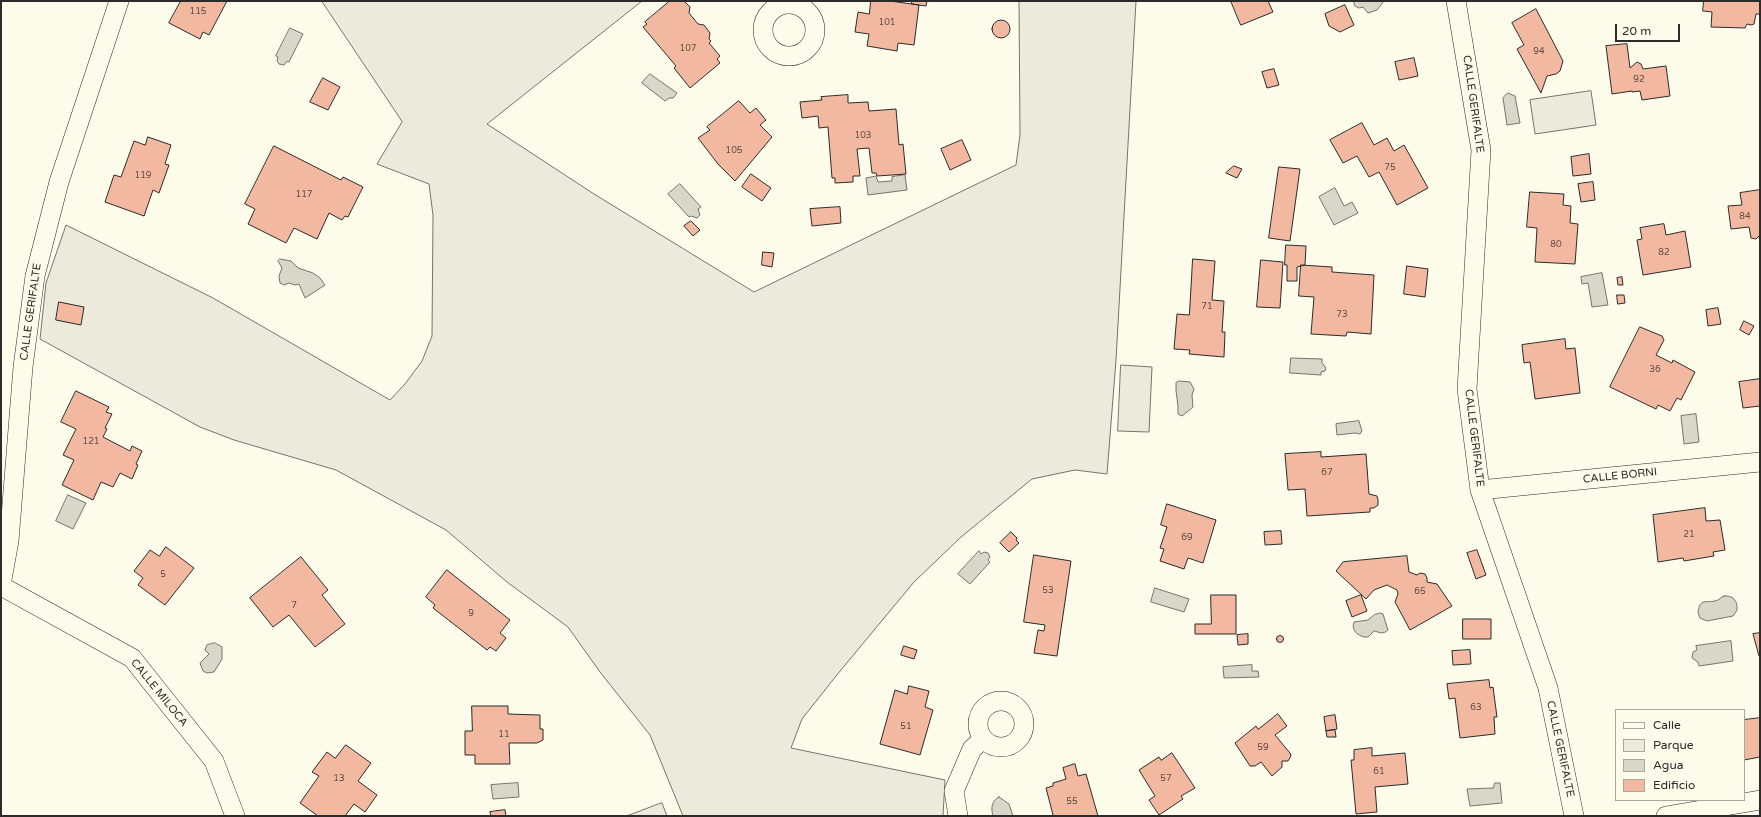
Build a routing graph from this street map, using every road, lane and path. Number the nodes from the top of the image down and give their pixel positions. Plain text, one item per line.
1 (119, 1) edge
2 (1456, 1) edge
3 (1760, 462) edge
4 (1480, 490) junction
5 (1, 586) edge
6 (983, 739) dead end
7 (1760, 800) edge
8 (234, 816) edge
9 (958, 816) edge
10 (1574, 816) edge
11 (1666, 816) edge

1 - 5 street, CALLE GERIFALTE
2 - 4 street, CALLE GERIFALTE
3 - 4 street, CALLE BORNI
4 - 10 street, CALLE GERIFALTE
5 - 8 street, CALLE MILOCA
6 - 9 street
7 - 11 street

